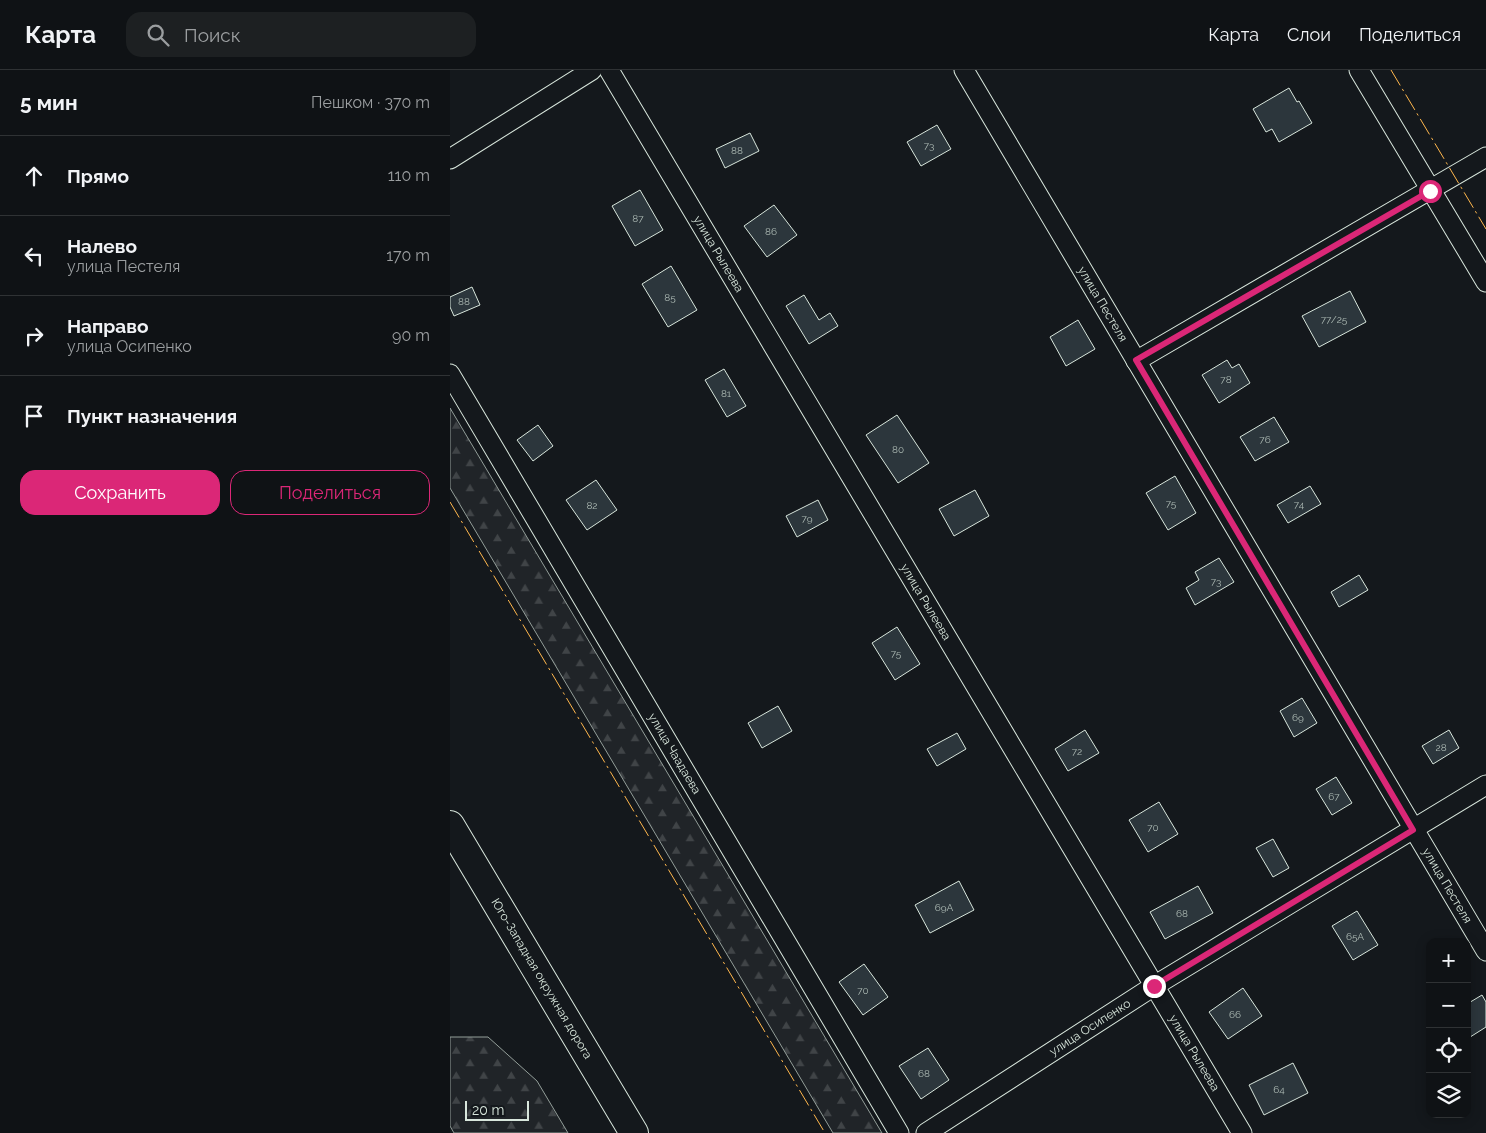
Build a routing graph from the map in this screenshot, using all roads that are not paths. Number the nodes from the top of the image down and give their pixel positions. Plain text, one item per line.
1 (592, 70) edge
2 (609, 70) edge
3 (964, 70) edge
4 (1359, 70) edge
5 (1486, 157) edge
6 (450, 159) edge
7 (1430, 191) junction
8 (1486, 282) edge
9 (1136, 360) junction
10 (450, 374) edge
11 (1486, 785) edge
12 (450, 825) edge
13 (1413, 830) junction
14 (1486, 951) edge
15 (1154, 986) junction
16 (634, 1133) edge
17 (899, 1133) edge
18 (926, 1133) edge
19 (1242, 1133) edge

1 - 6 street
2 - 15 street, улица Рылеева
3 - 9 street, улица Пестеля
4 - 7 street
5 - 7 street
7 - 8 street
7 - 9 street
9 - 13 street, улица Пестеля
10 - 17 street, улица Чаадаева
11 - 13 street, улица Осипенко
12 - 16 highway, Юго-Западная окружная дорога
13 - 14 street, улица Пестеля
13 - 15 street, улица Осипенко
15 - 18 street, улица Осипенко
15 - 19 street, улица Рылеева

